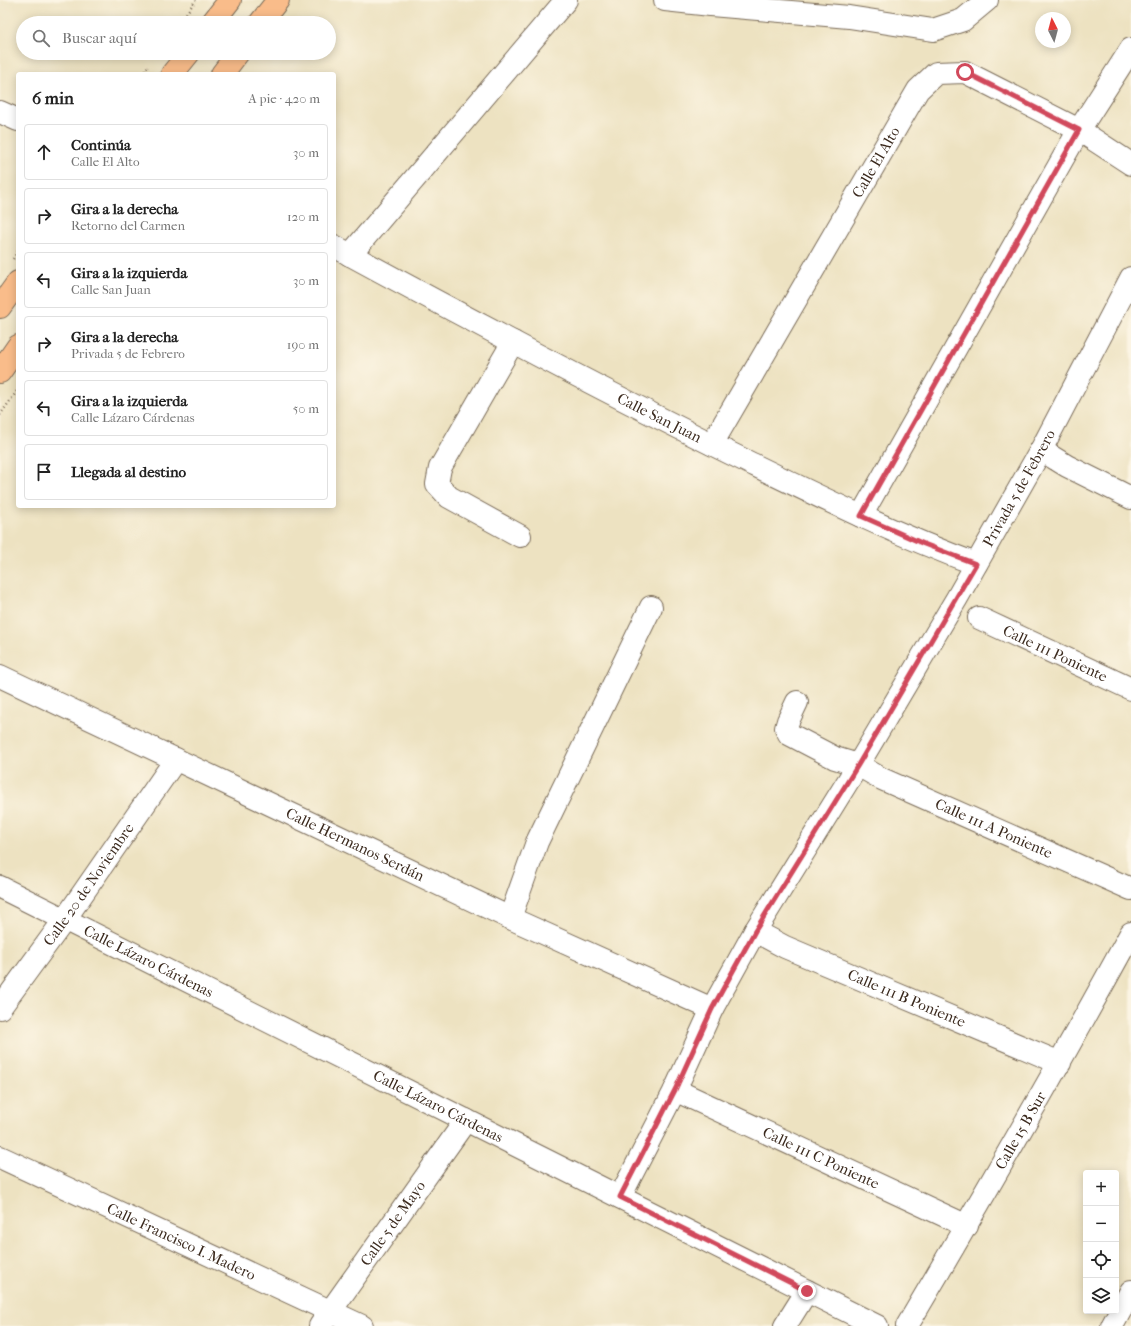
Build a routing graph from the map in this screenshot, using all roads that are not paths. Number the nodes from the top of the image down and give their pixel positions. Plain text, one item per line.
1 (230, 0) edge
2 (278, 0) edge
3 (566, 0) edge
4 (665, 0) edge
5 (987, 0) edge
6 (710, 3) edge
7 (850, 8) edge
8 (217, 16) edge
9 (265, 16) edge
10 (1131, 48) edge
11 (183, 60) edge
12 (233, 60) edge
13 (174, 72) edge
14 (224, 72) edge
15 (0, 112) edge
16 (16, 119) edge
17 (1079, 130) junction
18 (1131, 164) edge
19 (342, 250) edge
20 (1131, 278) edge
21 (16, 285) edge
22 (1125, 304) edge
23 (0, 308) edge
24 (513, 342) junction
25 (16, 349) edge
26 (0, 372) edge
27 (712, 444) junction
28 (1041, 450) junction
29 (1131, 498) edge
30 (861, 516) junction
31 (520, 536) dead end
32 (976, 564) junction
33 (651, 607) dead end
34 (979, 618) dead end
35 (0, 676) edge
36 (1131, 689) edge
37 (797, 702) dead end
38 (176, 759) junction
39 (858, 765) junction
40 (0, 887) edge
41 (1131, 889) edge
42 (510, 918) junction
43 (65, 919) junction
44 (755, 931) junction
45 (1131, 933) edge
46 (0, 1008) edge
47 (712, 1009) junction
48 (1060, 1063) junction
49 (675, 1090) junction
50 (466, 1120) junction
51 (0, 1157) edge
52 (620, 1197) junction
53 (966, 1226) junction
54 (807, 1291) junction
55 (1131, 1291) edge
56 (325, 1319) edge
57 (362, 1326) edge
58 (785, 1326) edge
59 (877, 1326) edge
60 (907, 1326) edge
61 (1112, 1326) edge

1 - 8 main road
2 - 9 main road
3 - 19 street
4 - 6 street
5 - 7 street
6 - 7 street
10 - 17 street
11 - 13 main road
12 - 14 main road
15 - 16 street
17 - 18 street, Calle El Alto
17 - 27 street, Calle El Alto
17 - 30 street
19 - 24 street, Calle San Juan
20 - 22 street, Privada 5 de Febrero
21 - 23 main road
22 - 28 street, Privada 5 de Febrero
24 - 27 street, Calle San Juan
24 - 31 street
25 - 26 main road
27 - 30 street, Calle San Juan
28 - 29 street
28 - 32 street, Privada 5 de Febrero
30 - 32 street, Calle San Juan
32 - 39 street, Privada 5 de Febrero
33 - 42 street
34 - 36 street, Calle 111 Poniente
35 - 38 street, Calle Hermanos Serdán
37 - 39 street, Calle 111 A Poniente
38 - 42 street, Calle Hermanos Serdán
38 - 43 street, Calle 20 de Noviembre
39 - 41 street, Calle 111 A Poniente
39 - 44 street, Privada 5 de Febrero
40 - 43 street, Calle Lázaro Cárdenas
42 - 47 street, Calle Hermanos Serdán
43 - 46 street, Calle 20 de Noviembre
43 - 50 street, Calle Lázaro Cárdenas
44 - 47 street, Privada 5 de Febrero
44 - 48 street, Calle 111 B Poniente
45 - 48 street, Calle 15 B Sur
47 - 49 street, Privada 5 de Febrero
48 - 53 street, Calle 15 B Sur
49 - 52 street, Privada 5 de Febrero
49 - 53 street, Calle 111 C Poniente
50 - 52 street, Calle Lázaro Cárdenas
50 - 56 street, Calle 5 de Mayo
51 - 56 street, Calle Francisco I. Madero
52 - 54 street, Calle Lázaro Cárdenas
53 - 60 street, Calle 15 B Sur
54 - 58 street
54 - 59 street, Calle Lázaro Cárdenas
55 - 61 street
56 - 57 street, Calle Francisco I. Madero

